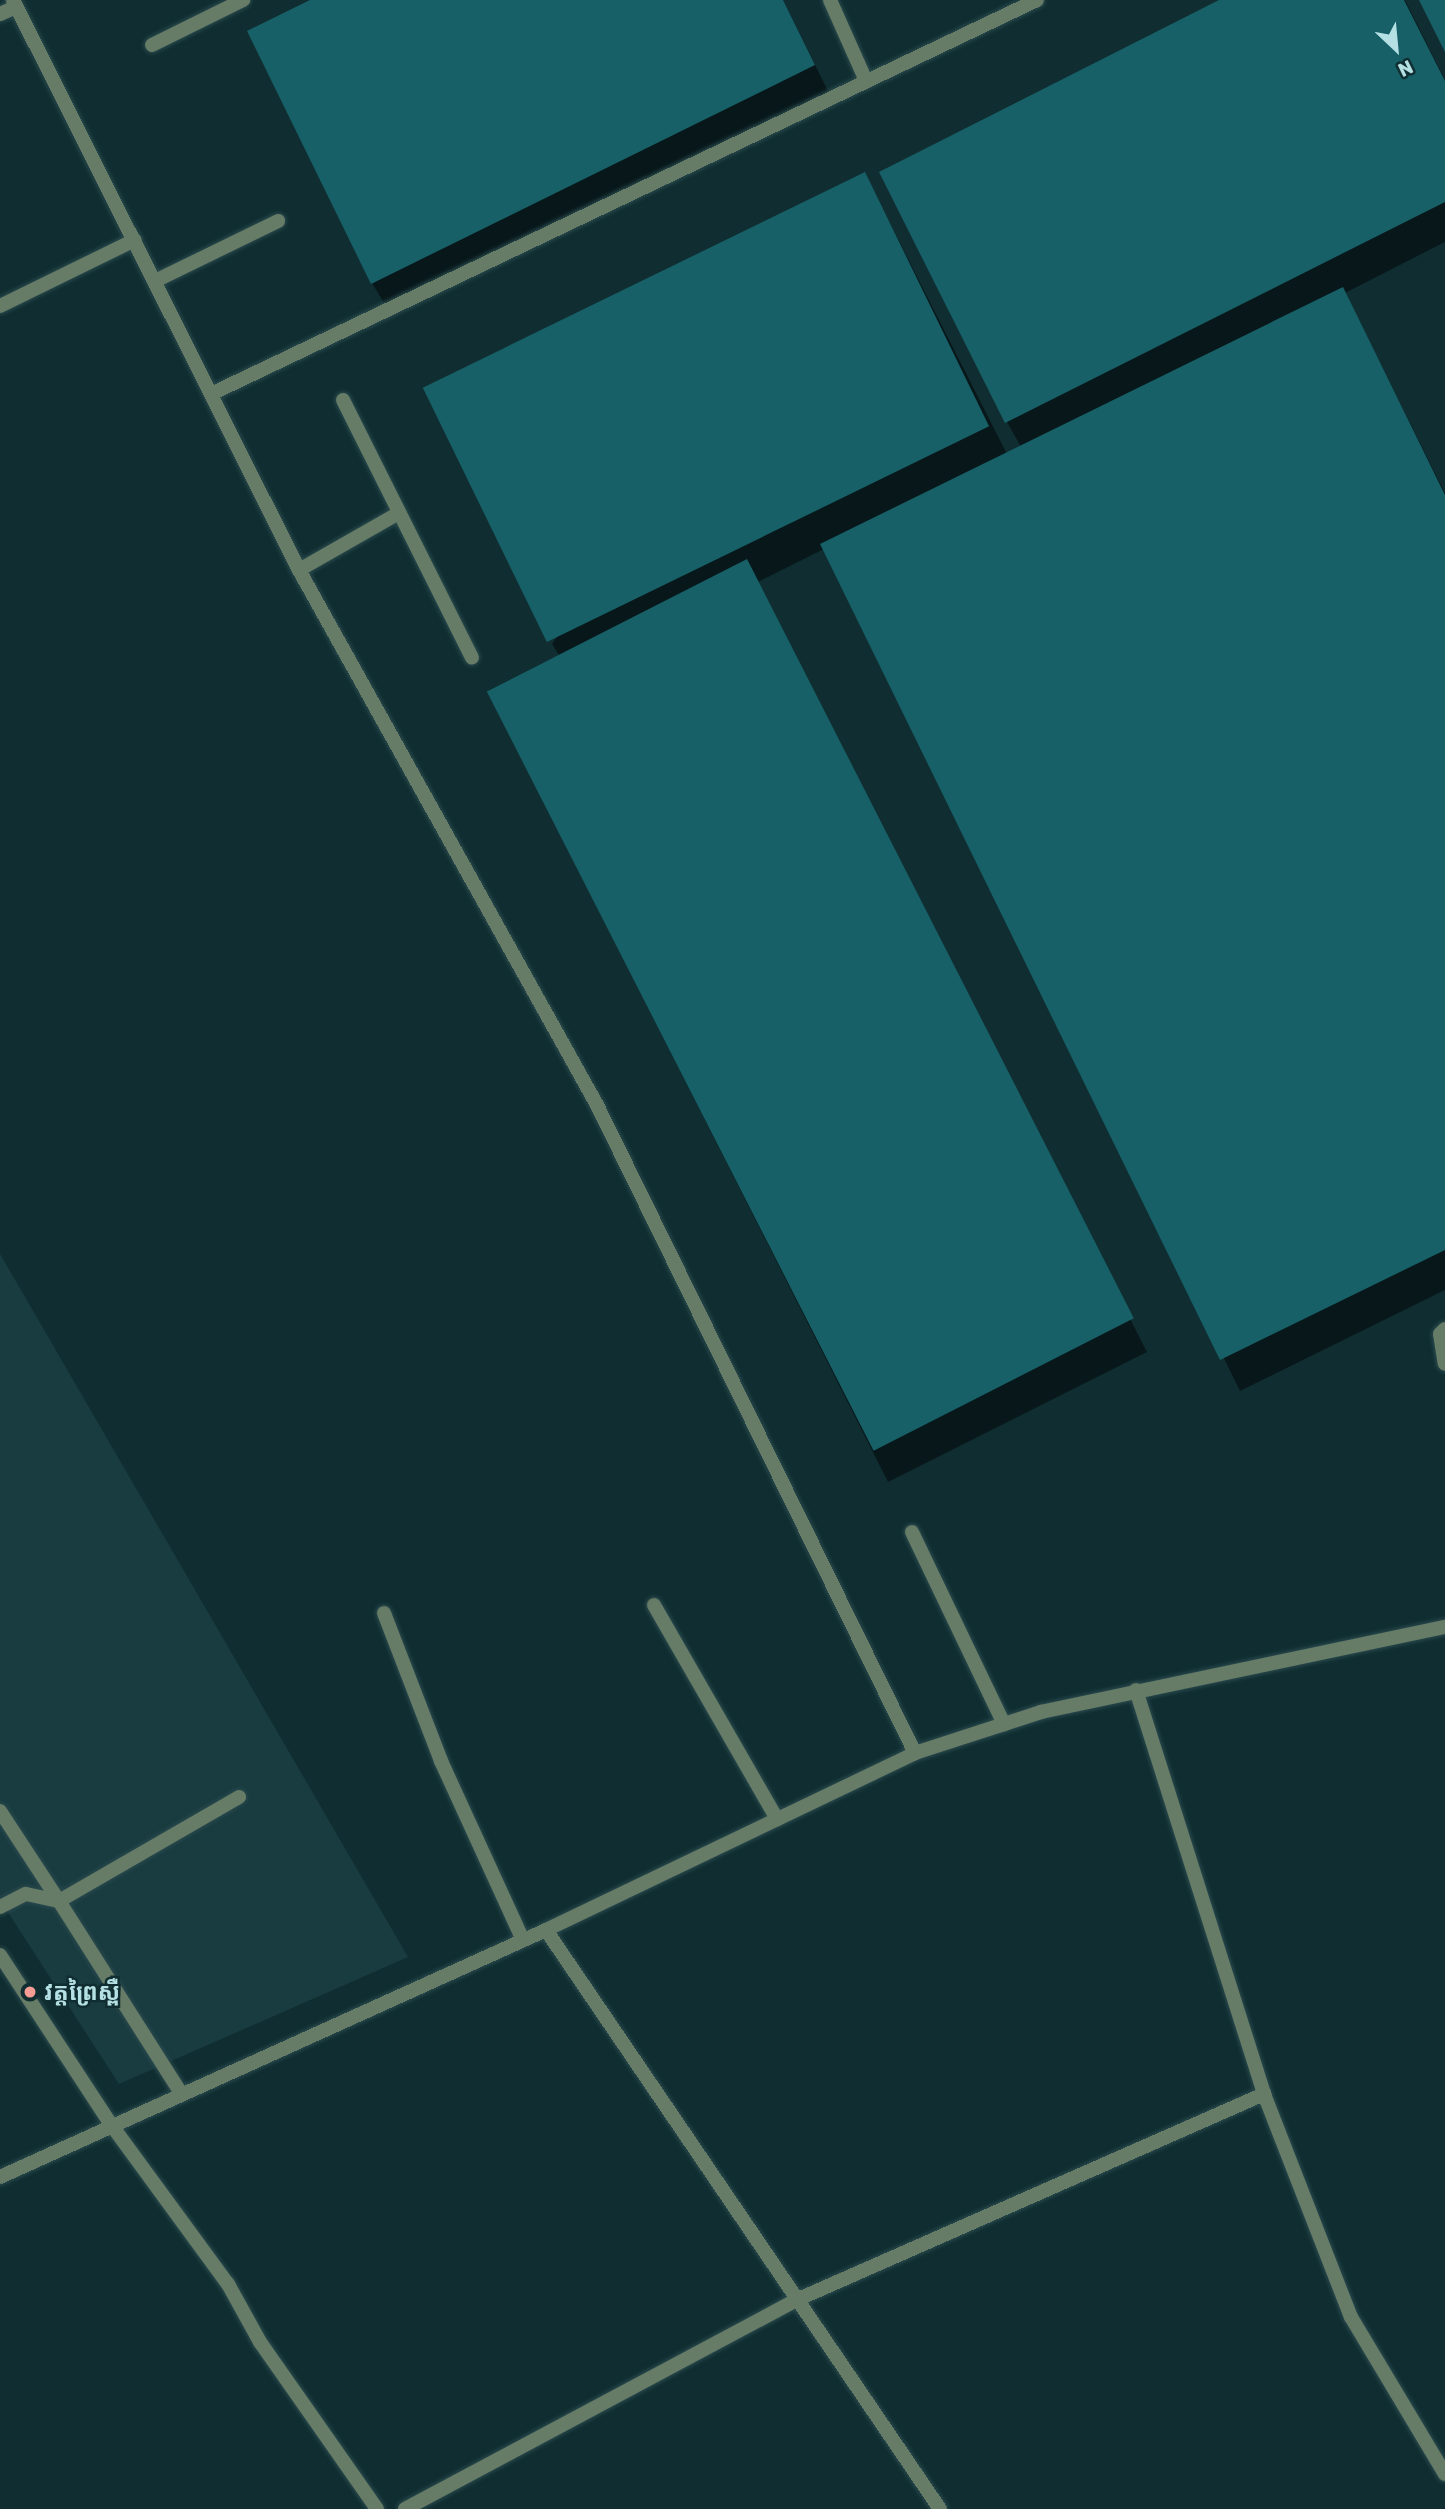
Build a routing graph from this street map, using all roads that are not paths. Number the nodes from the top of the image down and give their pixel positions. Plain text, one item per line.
1 (243, 0) edge
2 (830, 0) edge
3 (1037, 0) edge
4 (14, 3) edge
5 (0, 14) edge
6 (152, 45) dead end
7 (866, 81) junction
8 (278, 221) dead end
9 (135, 240) junction
10 (155, 281) junction
11 (0, 306) edge
12 (211, 394) junction
13 (343, 400) dead end
14 (399, 513) junction
15 (299, 570) junction
16 (472, 658) dead end
17 (1445, 1329) edge
18 (1445, 1364) edge
19 (912, 1532) dead end
20 (654, 1605) dead end
21 (384, 1613) dead end
22 (1445, 1627) edge
23 (1136, 1690) junction
24 (1004, 1724) junction
25 (915, 1753) junction
26 (239, 1797) dead end
27 (0, 1811) edge
28 (777, 1819) junction
29 (59, 1901) junction
30 (0, 1907) edge
31 (546, 1930) junction
32 (523, 1940) junction
33 (0, 1955) edge
34 (180, 2092) junction
35 (1265, 2094) junction
36 (110, 2123) junction
37 (0, 2177) edge
38 (794, 2301) junction
39 (1445, 2474) edge
40 (377, 2509) edge
41 (405, 2509) edge
42 (940, 2509) edge

1 - 6 street
2 - 7 street
3 - 7 street
4 - 5 street
4 - 9 street
7 - 12 street
8 - 10 street
9 - 10 street
9 - 11 street
10 - 12 street
12 - 15 street
13 - 14 street
14 - 15 street
14 - 16 street
15 - 25 street
17 - 18 street
19 - 24 street
20 - 28 street
21 - 32 street
22 - 23 street
23 - 24 street
23 - 35 street
24 - 25 street
25 - 28 street
26 - 29 street
27 - 29 street
28 - 31 street
29 - 30 street
29 - 34 street
31 - 32 street
31 - 38 street
32 - 34 street
33 - 36 street
34 - 36 street
35 - 38 street
35 - 39 street
36 - 37 street
36 - 40 street
38 - 41 street
38 - 42 street

